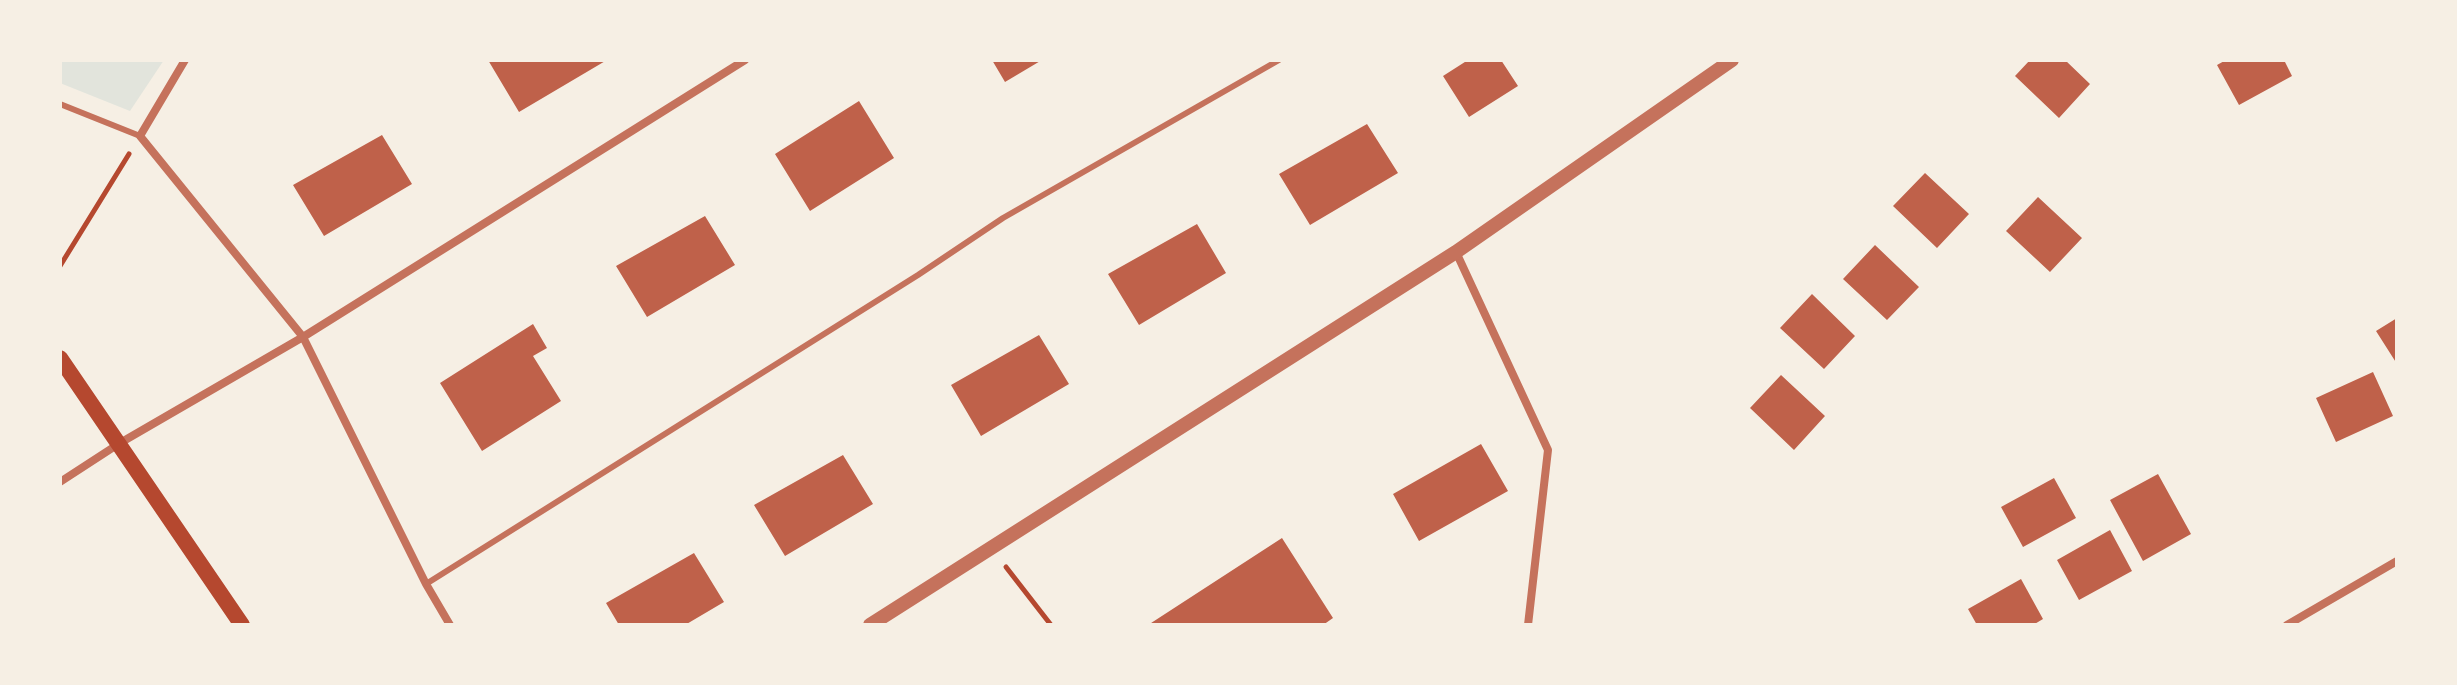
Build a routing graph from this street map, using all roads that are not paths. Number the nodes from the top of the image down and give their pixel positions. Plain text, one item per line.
1 (185, 60) edge
2 (745, 60) edge
3 (1279, 60) edge
4 (1732, 60) edge
5 (60, 104) edge
6 (140, 136) junction
7 (1456, 252) junction
8 (303, 337) junction
9 (60, 358) edge
10 (120, 443) junction
11 (60, 482) edge
12 (2397, 561) edge
13 (426, 584) junction
14 (242, 625) edge
15 (450, 625) edge
16 (870, 625) edge
17 (1528, 625) edge
18 (2287, 625) edge

1 - 6 street
2 - 8 street
3 - 13 lane
4 - 7 street
5 - 6 lane
6 - 8 street
7 - 16 street
7 - 17 street
8 - 10 street
8 - 13 street
9 - 10 main road
10 - 11 street
10 - 14 main road
12 - 18 street
13 - 15 street

